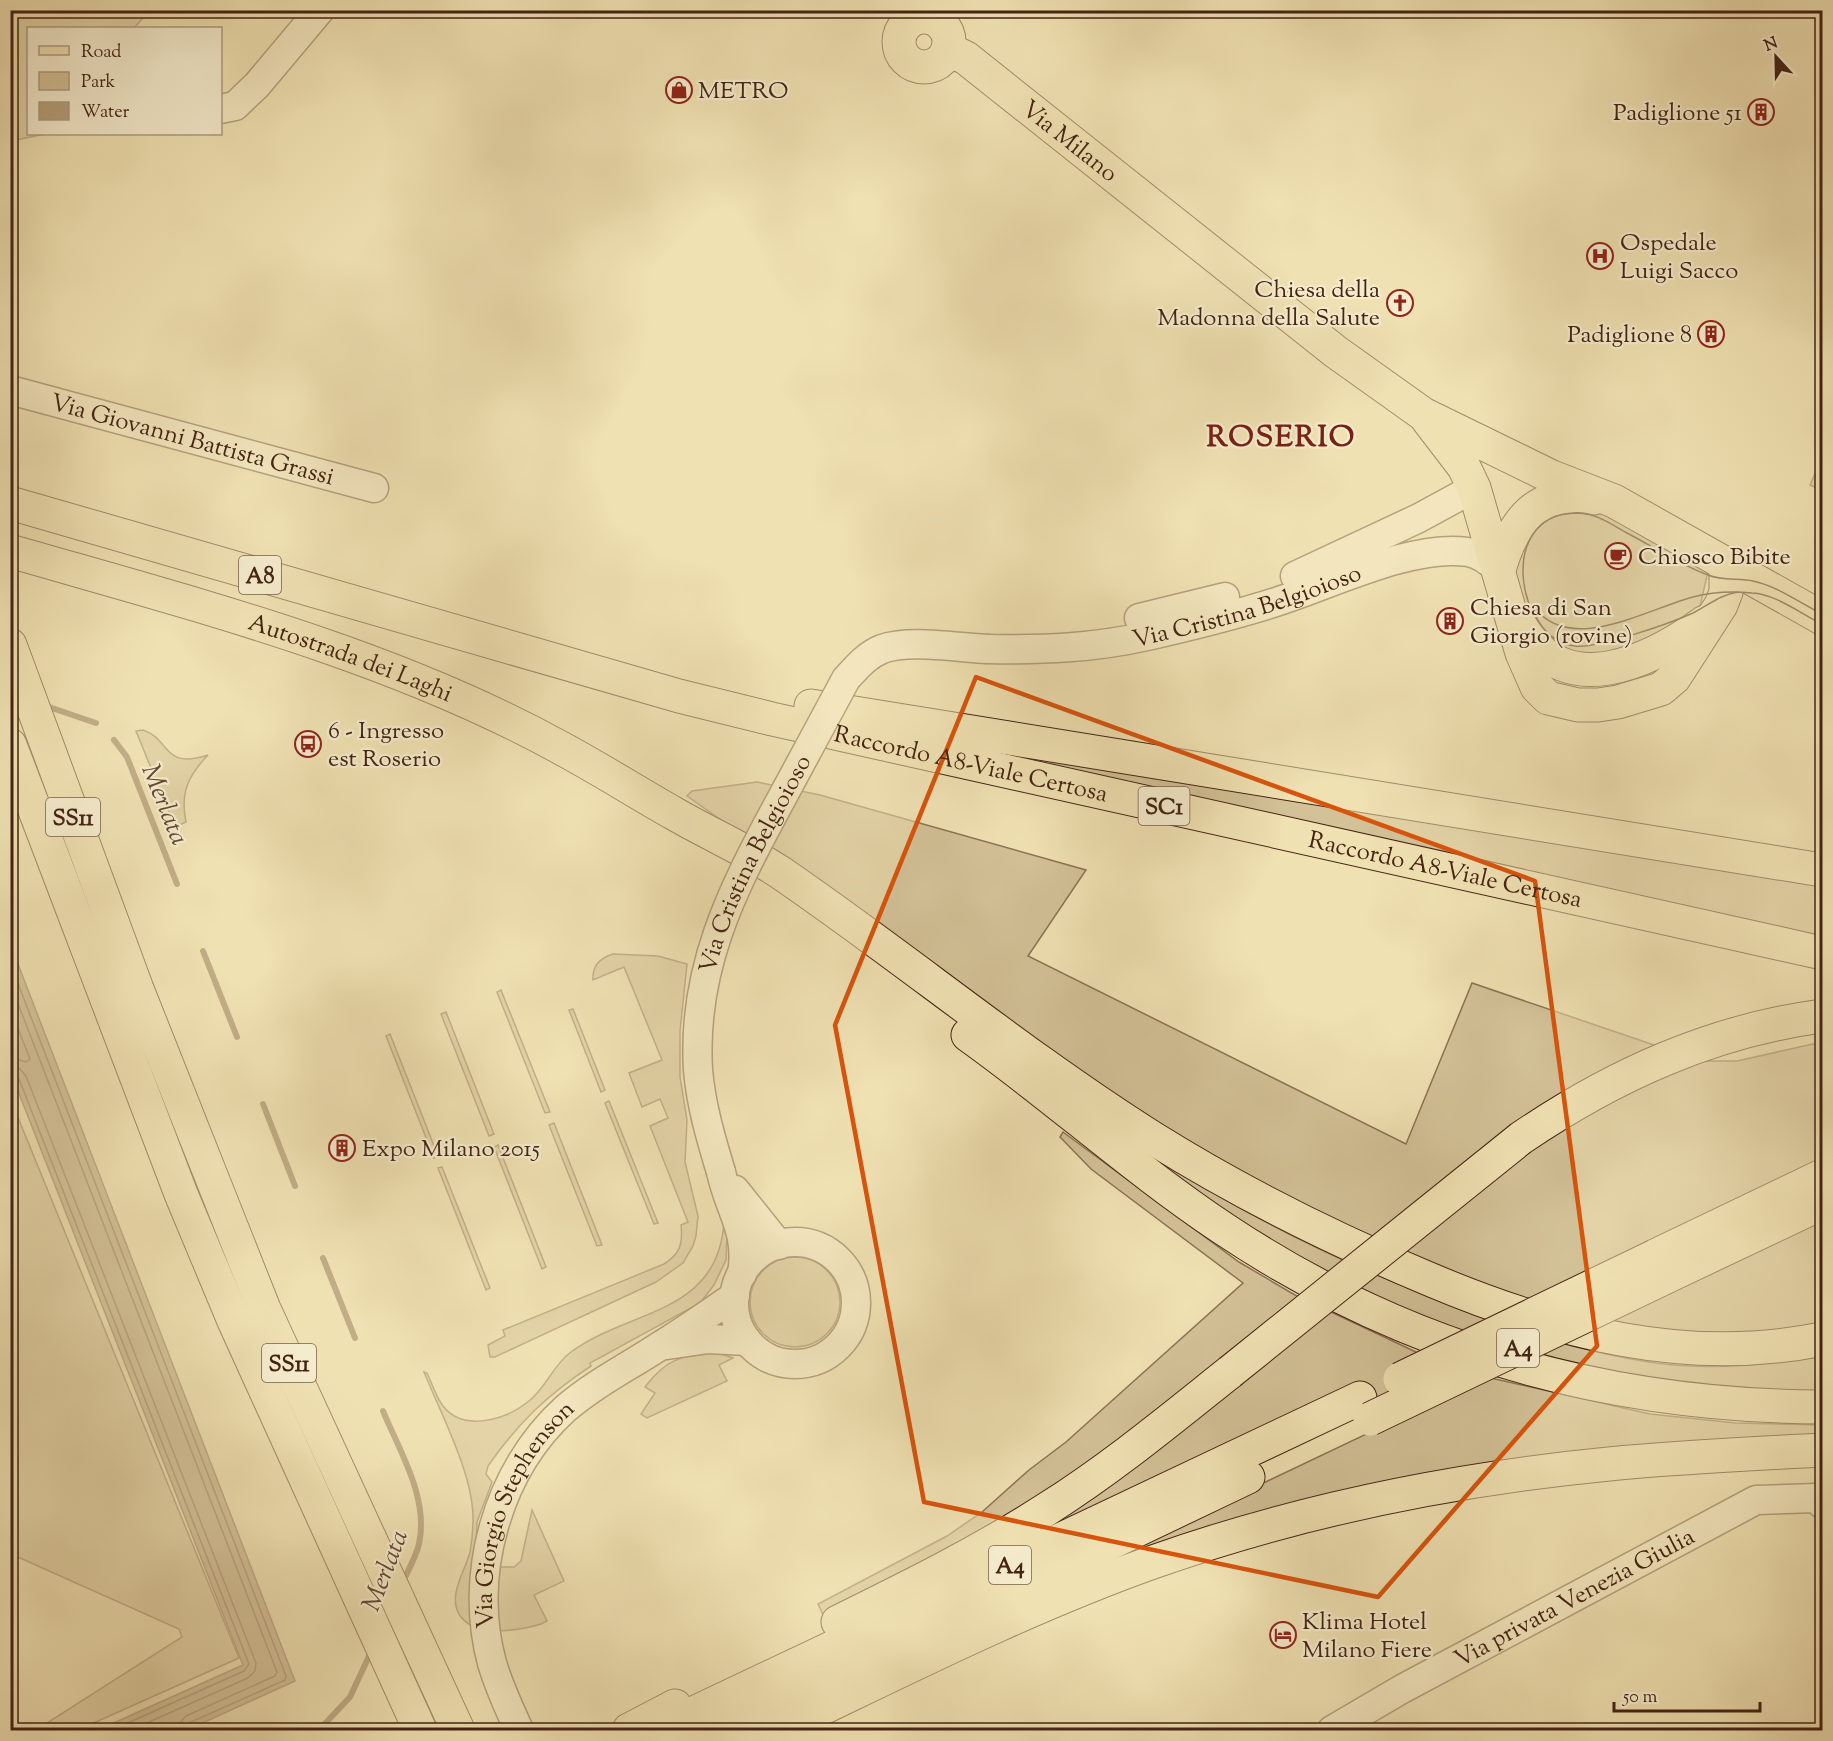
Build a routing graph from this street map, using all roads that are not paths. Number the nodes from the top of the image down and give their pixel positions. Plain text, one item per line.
1 (320, 10) edge
2 (908, 19) edge
3 (948, 49) junction
4 (222, 110) edge
5 (10, 390) edge
6 (1423, 414) junction
7 (1552, 477) junction
8 (374, 488) dead end
9 (1473, 488) junction
10 (1614, 501) junction
11 (10, 503) edge
12 (1392, 531) junction
13 (10, 551) edge
14 (1444, 552) junction
15 (1726, 566) junction
16 (1499, 570) junction
17 (1811, 609) edge
18 (1717, 614) junction
19 (10, 645) edge
20 (510, 647) junction
21 (988, 649) junction
22 (10, 745) edge
23 (672, 812) junction
24 (1822, 870) edge
25 (1822, 952) edge
26 (1822, 1016) edge
27 (721, 1172) junction
28 (1822, 1176) edge
29 (1822, 1203) edge
30 (778, 1245) junction
31 (1660, 1267) junction
32 (738, 1285) junction
33 (1822, 1339) edge
34 (747, 1341) junction
35 (662, 1345) junction
36 (1822, 1407) edge
37 (1365, 1409) junction
38 (1822, 1450) edge
39 (1822, 1504) edge
40 (420, 1731) edge
41 (458, 1731) edge
42 (519, 1731) edge
43 (629, 1731) edge
44 (658, 1731) edge
45 (719, 1731) edge
46 (777, 1731) edge
47 (1332, 1731) edge

1 - 4 street
2 - 3 main road
2 - 3 main road
3 - 6 main road, Via Milano
5 - 8 street, Via Giovanni Battista Grassi
6 - 7 main road
6 - 9 main road
7 - 9 main road
7 - 10 main road
9 - 12 street, Via Cristina Belgioioso
9 - 16 main road
10 - 15 main road
10 - 16 main road
11 - 20 main road, Autostrada dei Laghi / A8
12 - 14 street
12 - 21 street, Via Cristina Belgioioso
13 - 23 main road, Autostrada dei Laghi / A8
14 - 16 street, Via Cristina Belgioioso
14 - 21 street, Via Cristina Belgioioso
15 - 17 main road
15 - 18 main road
16 - 18 main road
17 - 18 main road
19 - 41 main road, SS11
20 - 24 main road
20 - 25 main road, Raccordo A8-Viale Certosa / SC1
21 - 27 street, Via Cristina Belgioioso, bridge
22 - 40 main road, SS11
23 - 33 main road
23 - 36 main road
26 - 43 main road, bridge
27 - 30 street, Via Cristina Belgioioso
27 - 32 street, Via Cristina Belgioioso
28 - 31 main road, A4
29 - 31 main road, A4
30 - 32 street
30 - 34 street
31 - 37 main road, A4, bridge
32 - 34 street
32 - 35 street, Via Giorgio Stephenson
34 - 35 street, Via Giorgio Stephenson
35 - 42 street, Via Giorgio Stephenson
37 - 44 main road, A4
37 - 45 main road, A4
38 - 46 main road
39 - 47 street, Via privata Venezia Giulia

